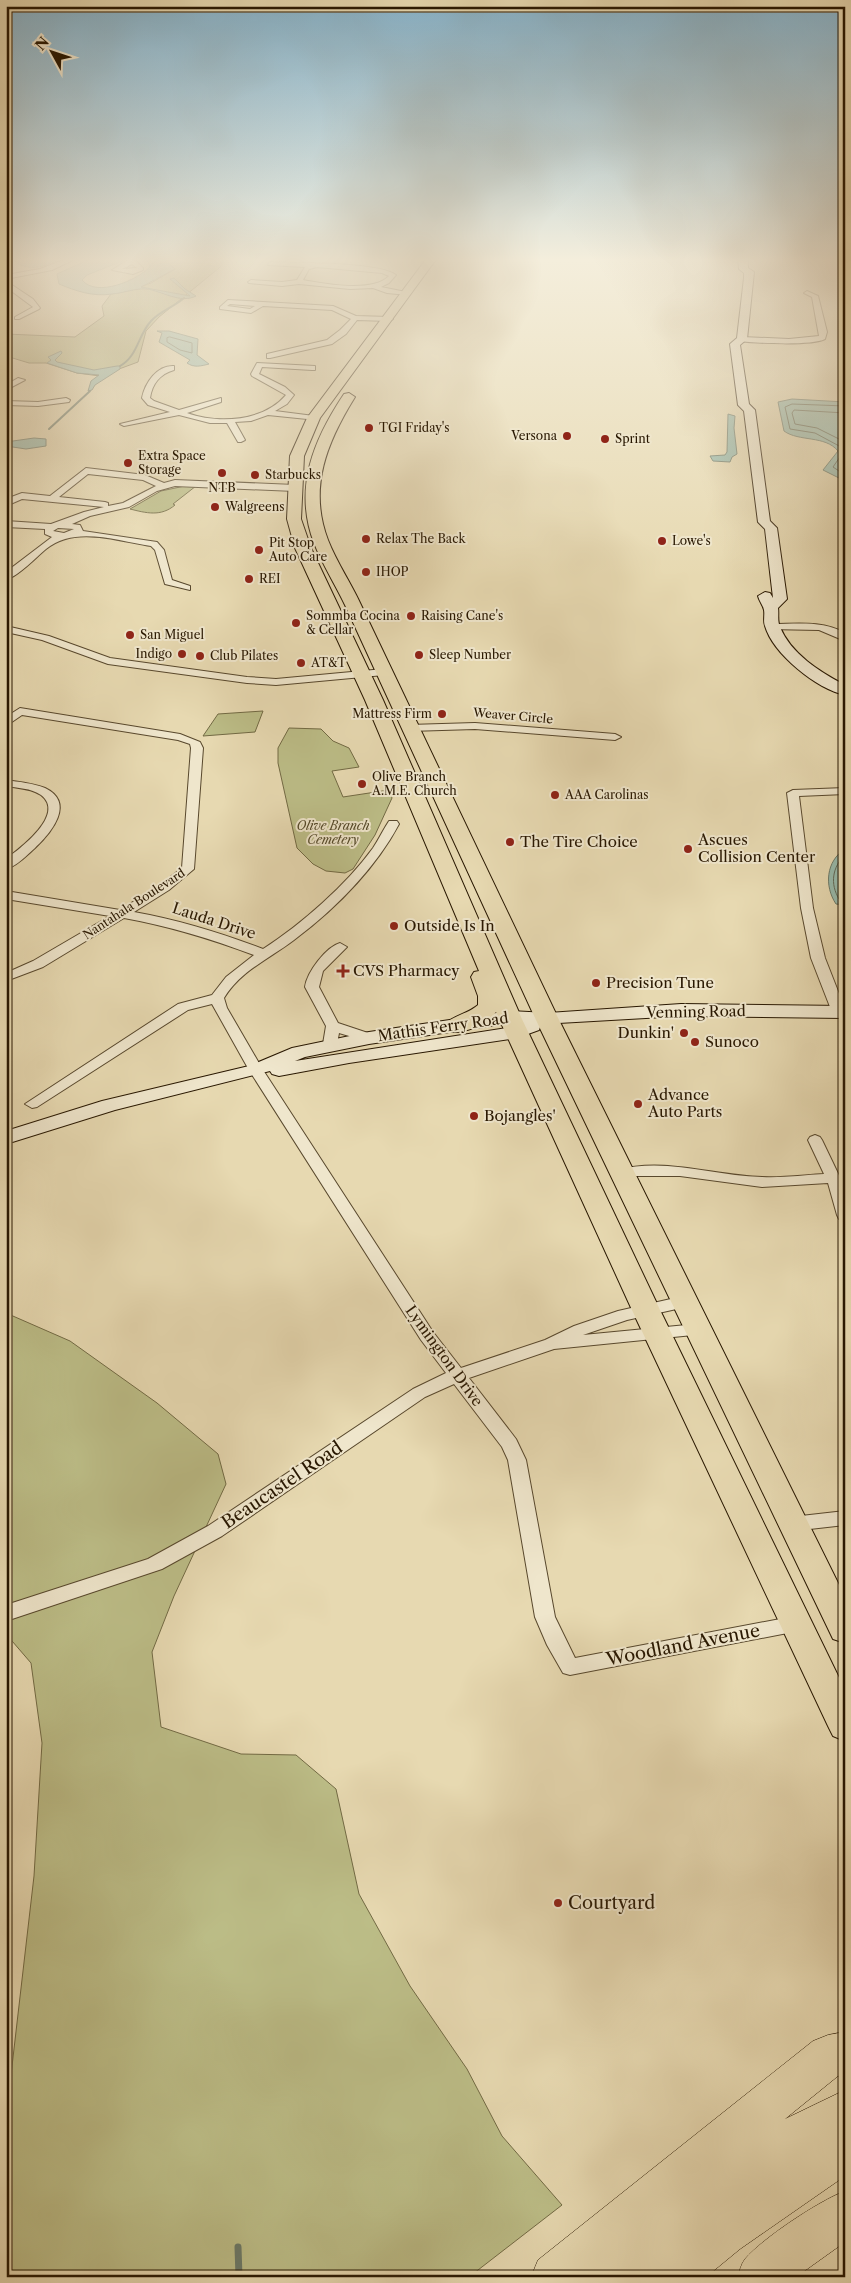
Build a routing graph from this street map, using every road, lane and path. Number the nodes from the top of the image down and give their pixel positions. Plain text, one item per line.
1 (358, 365) edge
2 (738, 365) edge
3 (171, 368) dead end
4 (312, 368) dead end
5 (20, 380) dead end
6 (6, 388) edge
7 (355, 389) dead end
8 (754, 397) dead end
9 (66, 400) dead end
10 (218, 400) dead end
11 (6, 403) edge
12 (749, 410) junction
13 (178, 413) junction
14 (267, 413) junction
15 (314, 418) junction
16 (230, 421) junction
17 (124, 424) dead end
18 (241, 440) dead end
19 (163, 486) junction
20 (295, 488) junction
21 (51, 500) junction
22 (6, 503) edge
23 (115, 508) junction
24 (87, 514) junction
25 (764, 522) junction
26 (6, 524) edge
27 (77, 530) junction
28 (53, 531) junction
29 (761, 554) dead end
30 (7, 575) edge
31 (763, 582) dead end
32 (187, 588) dead end
33 (771, 606) junction
34 (772, 627) junction
35 (6, 629) edge
36 (845, 638) edge
37 (384, 672) junction
38 (361, 674) junction
39 (845, 691) edge
40 (6, 723) edge
41 (409, 728) junction
42 (615, 737) dead end
43 (6, 783) edge
44 (845, 791) edge
45 (393, 824) dead end
46 (6, 865) edge
47 (6, 895) edge
48 (119, 915) junction
49 (340, 947) dead end
50 (264, 954) junction
51 (486, 963) junction
52 (6, 977) edge
53 (218, 998) junction
54 (842, 1012) edge
55 (548, 1019) junction
56 (513, 1024) junction
57 (455, 1026) junction
58 (331, 1035) junction
59 (256, 1070) junction
60 (32, 1104) dead end
61 (6, 1138) edge
62 (815, 1140) dead end
63 (622, 1172) junction
64 (834, 1178) junction
65 (845, 1215) edge
66 (684, 1302) junction
67 (652, 1323) junction
68 (697, 1330) junction
69 (551, 1344) junction
70 (456, 1376) junction
71 (845, 1518) edge
72 (792, 1524) junction
73 (6, 1613) edge
74 (796, 1624) junction
75 (845, 1630) edge
76 (570, 1667) joint
77 (845, 1726) edge
78 (839, 2050) edge
79 (845, 2112) edge
80 (845, 2149) edge
81 (845, 2214) edge
82 (638, 2270) edge
83 (555, 2277) edge
84 (761, 2277) edge

1 - 15 highway
2 - 12 main road
3 - 13 street
4 - 14 street
5 - 6 street
7 - 37 highway
8 - 12 main road
9 - 11 street
10 - 13 street
12 - 25 main road
13 - 16 street
13 - 17 street
14 - 15 street
14 - 16 street
15 - 20 highway
16 - 18 street
19 - 20 street
19 - 21 street
19 - 23 street
20 - 38 highway
21 - 22 street
21 - 23 street
23 - 24 street
24 - 27 street
24 - 28 street
25 - 29 main road
25 - 33 main road
26 - 28 street
27 - 28 street
27 - 28 street
27 - 32 street
28 - 30 street
31 - 33 main road
33 - 34 main road
34 - 36 street
34 - 39 main road
35 - 38 street
37 - 38 street
37 - 41 highway
38 - 51 highway
40 - 48 street, Nantahala Boulevard
41 - 42 street, Weaver Circle
41 - 55 highway
43 - 46 street
44 - 54 street
45 - 50 street, Lauda Drive
47 - 48 street, Lauda Drive
48 - 50 street, Lauda Drive
48 - 52 street, Nantahala Boulevard
49 - 58 street
50 - 53 street, Lauda Drive
51 - 56 highway
51 - 57 highway
53 - 59 street
53 - 60 street
54 - 55 main road, Venning Road
55 - 56 main road, Mathis Ferry Road
55 - 63 highway
56 - 57 main road, Mathis Ferry Road
56 - 59 main road, Mathis Ferry Road
56 - 67 highway
57 - 58 main road, Mathis Ferry Road
58 - 59 main road, Mathis Ferry Road
59 - 61 main road, Mathis Ferry Road
59 - 70 street, Lymington Drive
62 - 64 street
63 - 64 street
63 - 66 highway
64 - 65 street
66 - 67 street, Beaucastel Road
66 - 68 highway
67 - 68 street, Beaucastel Road
67 - 69 street, Beaucastel Road
67 - 69 street, Beaucastel Road
67 - 74 highway
68 - 72 highway
69 - 70 street, Beaucastel Road
70 - 73 street, Beaucastel Road
70 - 76 street, Lymington Drive
71 - 72 street
72 - 75 highway
74 - 76 street, Woodland Avenue
74 - 77 highway
78 - 83 highway
79 - 82 highway
80 - 82 highway
81 - 84 highway

